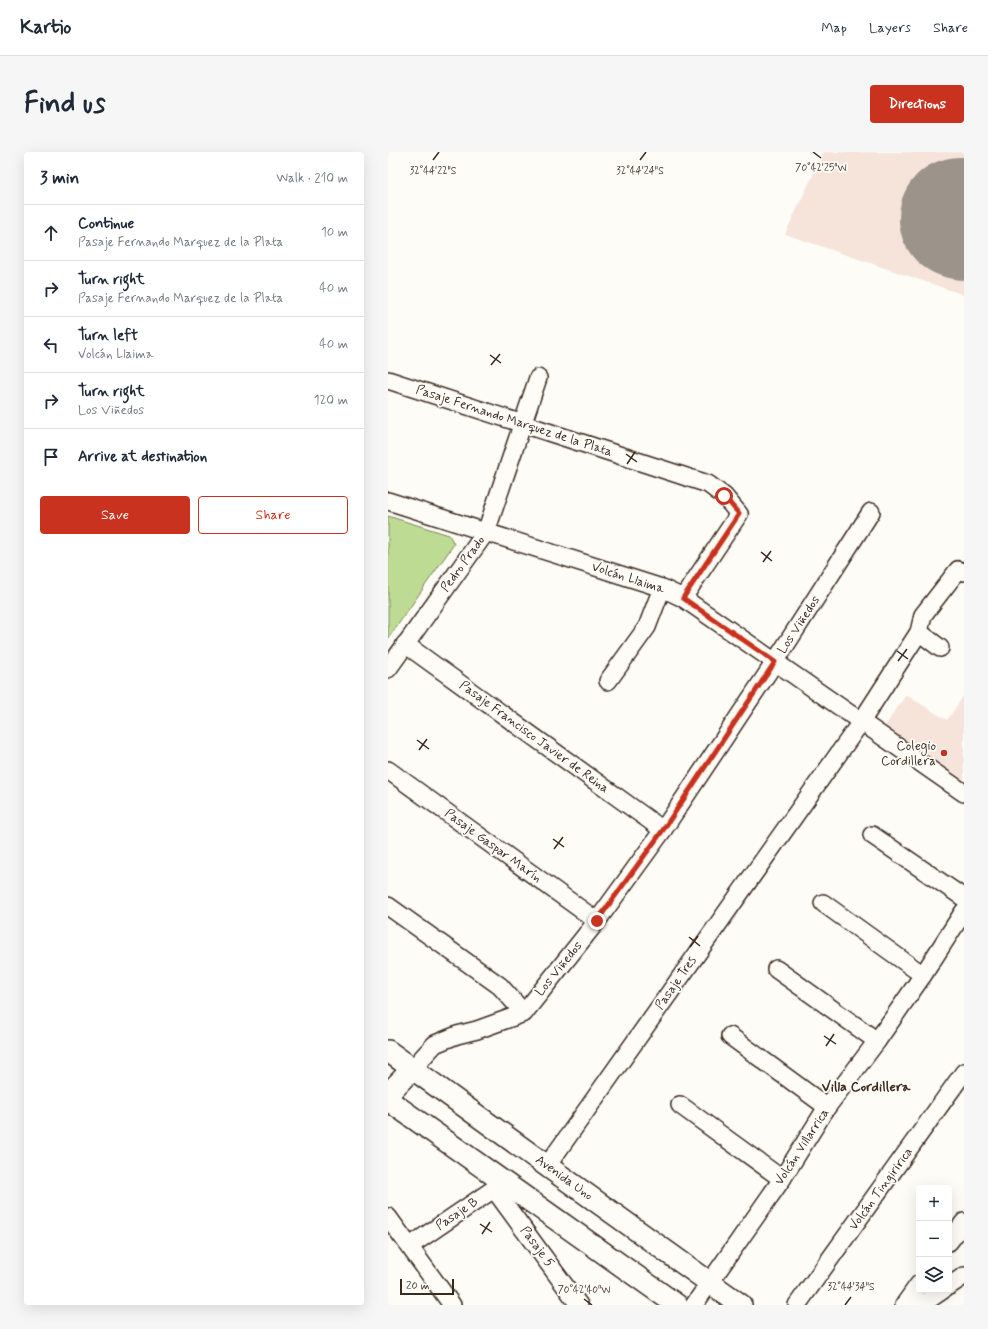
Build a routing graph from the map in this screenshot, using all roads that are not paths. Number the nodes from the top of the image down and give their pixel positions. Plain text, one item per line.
1 (538, 378) dead end
2 (388, 380) edge
3 (523, 424) junction
4 (388, 501) edge
5 (871, 512) dead end
6 (486, 532) junction
7 (964, 572) edge
8 (662, 588) junction
9 (683, 598) junction
10 (919, 632) junction
11 (405, 644) junction
12 (940, 648) dead end
13 (775, 662) junction
14 (388, 668) edge
15 (608, 681) dead end
16 (861, 722) junction
17 (388, 770) edge
18 (964, 793) edge
19 (663, 830) junction
20 (872, 835) dead end
21 (964, 898) edge
22 (822, 903) dead end
23 (388, 906) edge
24 (964, 911) edge
25 (597, 921) junction
26 (776, 969) dead end
27 (923, 975) junction
28 (524, 1012) junction
29 (730, 1036) dead end
30 (877, 1041) junction
31 (388, 1051) edge
32 (413, 1068) junction
33 (964, 1072) edge
34 (388, 1094) edge
35 (388, 1100) edge
36 (680, 1105) dead end
37 (827, 1107) junction
38 (546, 1166) junction
39 (782, 1179) junction
40 (499, 1186) junction
41 (388, 1217) edge
42 (964, 1222) edge
43 (952, 1238) edge
44 (410, 1246) junction
45 (964, 1276) edge
46 (709, 1282) junction
47 (952, 1284) edge
48 (916, 1288) edge
49 (939, 1293) edge
50 (452, 1305) edge
51 (579, 1305) edge
52 (676, 1305) edge
53 (694, 1305) edge
54 (741, 1305) edge
55 (797, 1305) edge
56 (904, 1305) edge
57 (921, 1305) edge

1 - 3 street, Pedro Prado
2 - 3 street, Pasaje Fernando Marquez de la Plata
3 - 6 street, Pedro Prado
3 - 9 street, Pasaje Fernando Marquez de la Plata
4 - 6 street, Volcán Llaima
5 - 13 street, Los Viñedos
6 - 8 street, Volcán Llaima
6 - 11 street, Pedro Prado
7 - 10 street, Pasaje Tres
8 - 9 street, Volcán Llaima
8 - 15 street
9 - 13 street, Volcán Llaima
10 - 12 street
10 - 16 street, Pasaje Tres
11 - 14 street, Pedro Prado
11 - 19 street, Pasaje Francisco Javier de Reina
13 - 16 street, Volcán Llaima
13 - 19 street, Los Viñedos
16 - 18 street, Volcán Llaima
16 - 38 street, Pasaje Tres
17 - 25 street, Pasaje Gaspar Marín
19 - 25 street, Los Viñedos
20 - 21 street
22 - 27 street
23 - 28 street
24 - 27 street, Volcán Villarrica
25 - 28 street, Los Viñedos
26 - 30 street
27 - 30 street, Volcán Villarrica
28 - 32 street
29 - 37 street
30 - 37 street, Volcán Villarrica
31 - 32 street, Avenida Uno
32 - 34 street
32 - 38 street, Avenida Uno
33 - 55 street, Volcán Tingiririca
35 - 40 street
36 - 39 street
37 - 39 street, Volcán Villarrica
38 - 46 street, Avenida Uno
39 - 46 street, Volcán Villarrica
40 - 44 street, Pasaje B
40 - 51 street, Pasaje 5
40 - 52 street
41 - 44 street
42 - 43 street
44 - 50 street
45 - 47 street
46 - 53 street, Volcán Villarrica
46 - 54 street, Avenida Uno
48 - 56 street
49 - 57 street

